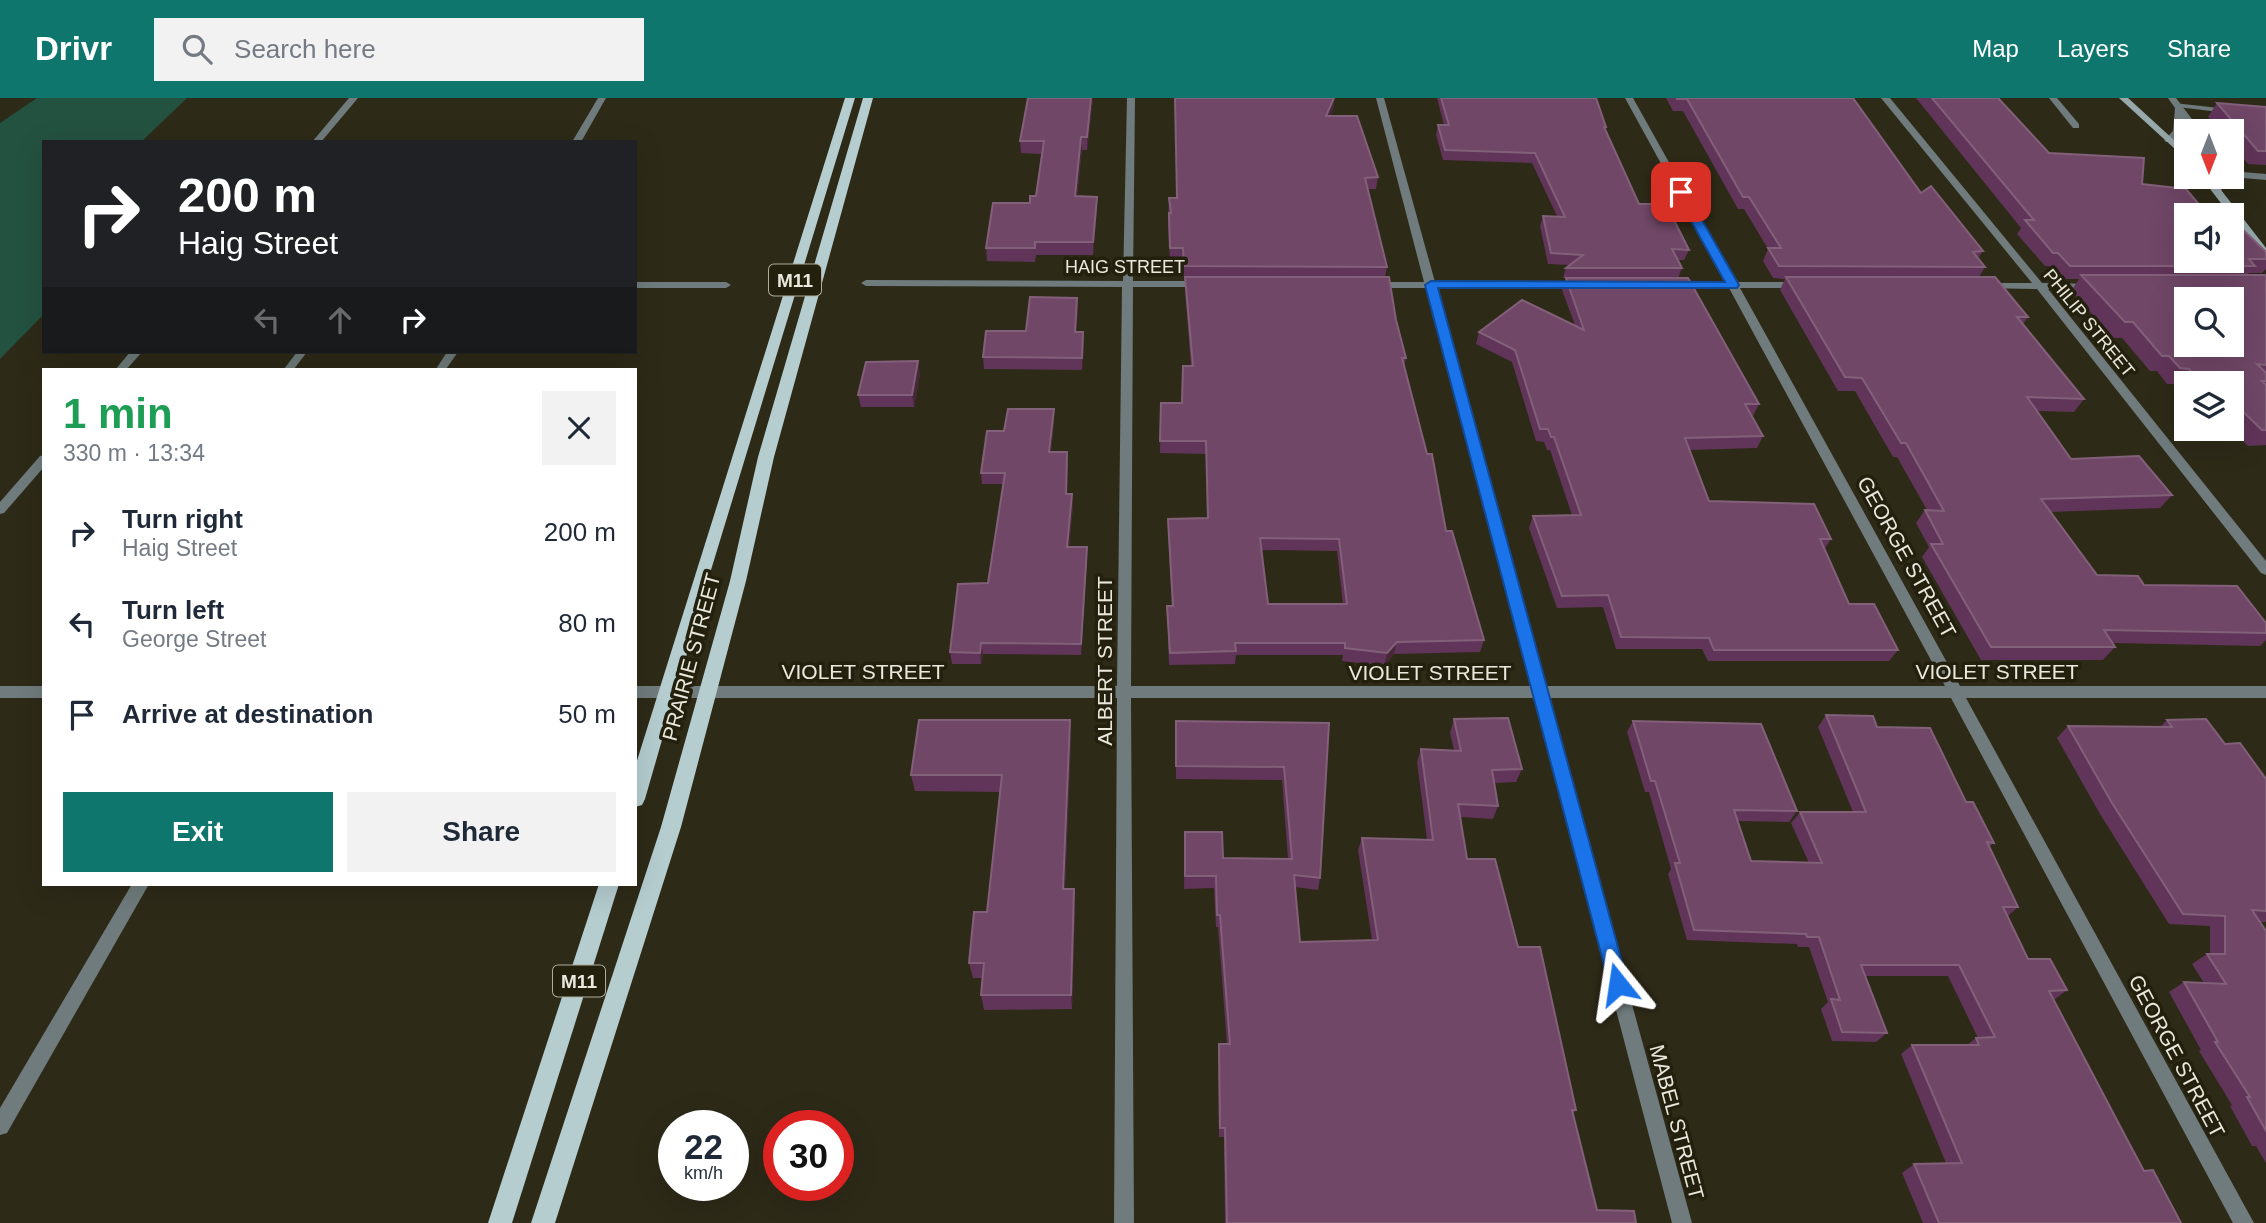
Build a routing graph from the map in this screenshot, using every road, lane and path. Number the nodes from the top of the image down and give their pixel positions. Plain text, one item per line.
1 (354, 98) edge
2 (602, 98) edge
3 (850, 98) edge
4 (868, 98) edge
5 (1131, 98) edge
6 (1380, 98) edge
7 (1629, 98) edge
8 (1885, 98) edge
9 (2053, 98) edge
10 (2123, 98) edge
11 (2176, 104) edge
12 (2232, 112) edge
13 (2188, 119) edge
14 (2076, 126) dead end
15 (318, 140) edge
16 (577, 140) edge
17 (2169, 140) junction
18 (2174, 145) edge
19 (2244, 175) edge
20 (2266, 177) edge
21 (2215, 189) edge
22 (2218, 189) edge
23 (2219, 194) junction
24 (2262, 245) edge
25 (2266, 255) edge
26 (866, 282) dead end
27 (1128, 284) junction
28 (1210, 284) edge
29 (637, 285) edge
30 (726, 285) dead end
31 (1362, 285) edge
32 (1431, 285) junction
33 (1596, 285) edge
34 (1664, 285) edge
35 (1733, 285) junction
36 (1816, 285) edge
37 (2104, 285) edge
38 (1968, 286) edge
39 (2037, 286) junction
40 (134, 354) edge
41 (300, 354) edge
42 (122, 368) edge
43 (290, 368) edge
44 (42, 461) edge
45 (0, 510) edge
46 (2266, 570) edge
47 (0, 692) edge
48 (42, 692) edge
49 (637, 692) edge
50 (669, 692) junction
51 (707, 692) junction
52 (1956, 692) junction
53 (2266, 692) edge
54 (1125, 693) junction
55 (1540, 693) junction
56 (637, 793) edge
57 (140, 886) edge
58 (608, 886) edge
59 (0, 1126) edge
60 (500, 1223) edge
61 (543, 1223) edge
62 (1124, 1223) edge
63 (1682, 1223) edge
64 (2244, 1223) edge

1 - 15 street
2 - 16 street
3 - 50 main road, PRAIRIE STREET / M11
4 - 51 main road, PRAIRIE STREET / M11
5 - 27 street, ALBERT STREET
6 - 32 street, MABEL STREET
7 - 35 street, GEORGE STREET
8 - 39 street, PHILIP STREET
9 - 14 lane
10 - 17 main road
11 - 12 lane
11 - 13 street
11 - 17 street
17 - 18 main road
19 - 20 street
21 - 23 main road
22 - 23 street
23 - 24 main road
24 - 25 main road
26 - 27 street, HAIG STREET
27 - 28 street, HAIG STREET
27 - 54 street, ALBERT STREET
29 - 30 street
31 - 32 street
32 - 33 street
32 - 55 street, MABEL STREET
34 - 35 street
35 - 36 street
35 - 52 street, GEORGE STREET
37 - 39 street
38 - 39 street
39 - 46 street, PHILIP STREET
40 - 42 street
41 - 43 lane
44 - 45 street
47 - 48 street
49 - 50 street, VIOLET STREET
50 - 51 street, VIOLET STREET
50 - 56 main road, PRAIRIE STREET / M11
51 - 54 street, VIOLET STREET
51 - 61 main road, PRAIRIE STREET / M11
52 - 53 street, VIOLET STREET
52 - 55 street, VIOLET STREET
52 - 64 street, GEORGE STREET
54 - 55 street, VIOLET STREET
54 - 62 street, ALBERT STREET
55 - 63 street, MABEL STREET
57 - 59 street
58 - 60 main road, M11

